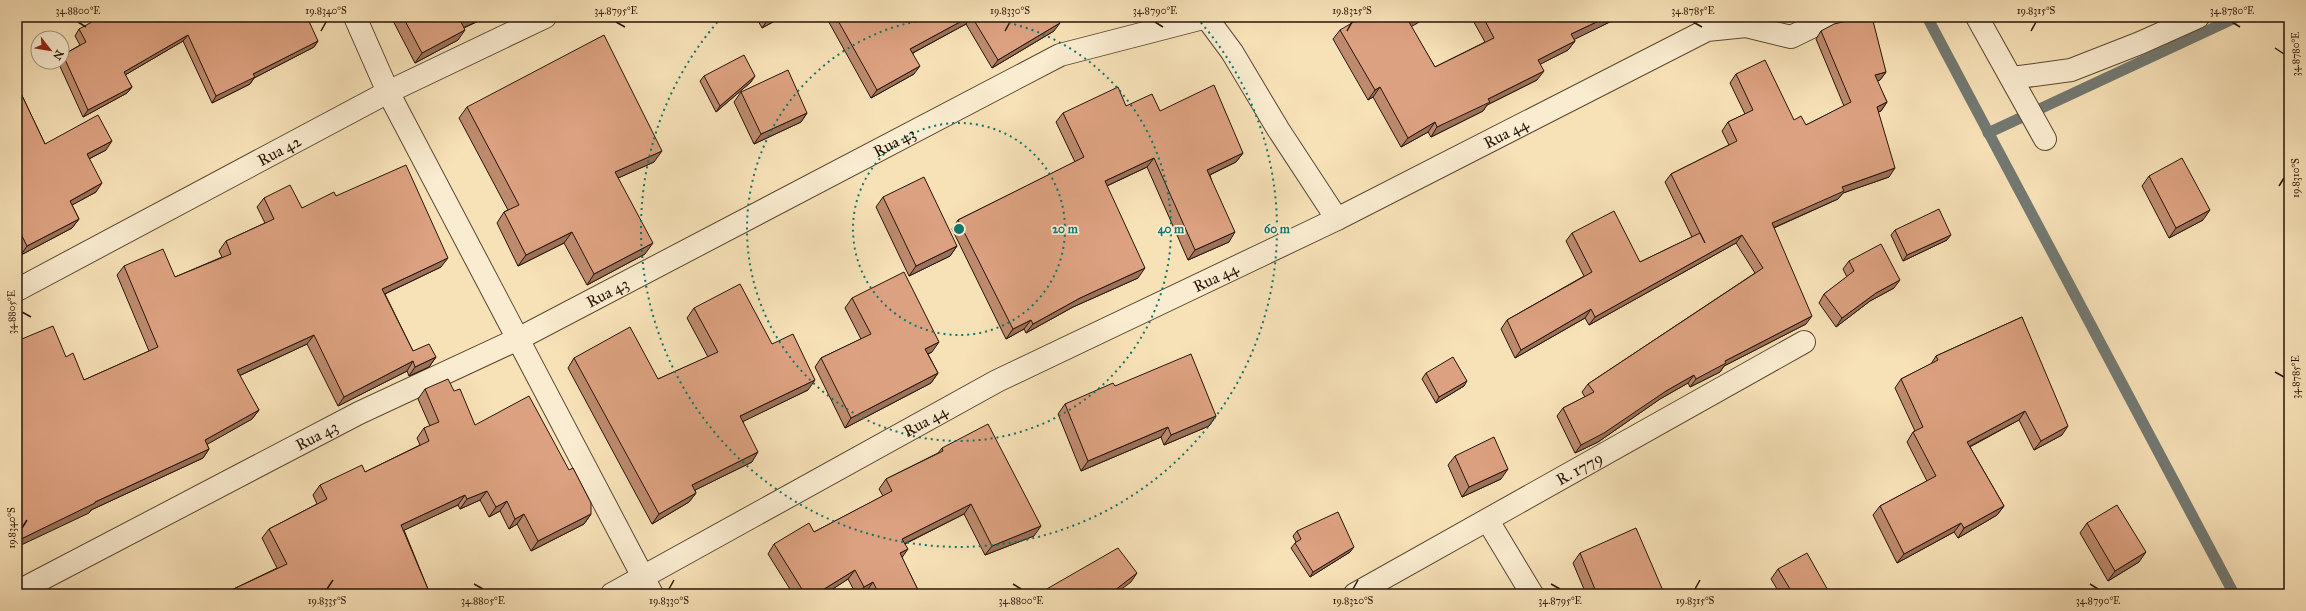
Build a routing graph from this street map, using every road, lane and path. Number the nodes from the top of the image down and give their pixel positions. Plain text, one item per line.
1 (355, 17) edge
2 (545, 17) edge
3 (1207, 17) edge
4 (1832, 17) edge
5 (1977, 17) edge
6 (2198, 17) edge
7 (2012, 78) junction
8 (388, 92) junction
9 (2045, 139) dead end
10 (1337, 219) junction
11 (17, 290) edge
12 (518, 339) junction
13 (1804, 342) dead end
14 (1488, 521) junction
15 (648, 586) edge
16 (17, 592) edge
17 (612, 594) edge
18 (1355, 594) edge
19 (1532, 594) edge

1 - 8 street
2 - 8 street, Rua 42
3 - 10 street
3 - 12 street, Rua 43
4 - 10 street, Rua 44
5 - 7 street
6 - 7 street
7 - 9 street
8 - 11 street, Rua 42
8 - 12 street
10 - 15 street, Rua 44
12 - 15 street
12 - 16 street, Rua 43
13 - 14 street, R. 1779
14 - 18 street, R. 1779
14 - 19 street
15 - 17 street, Rua 44

